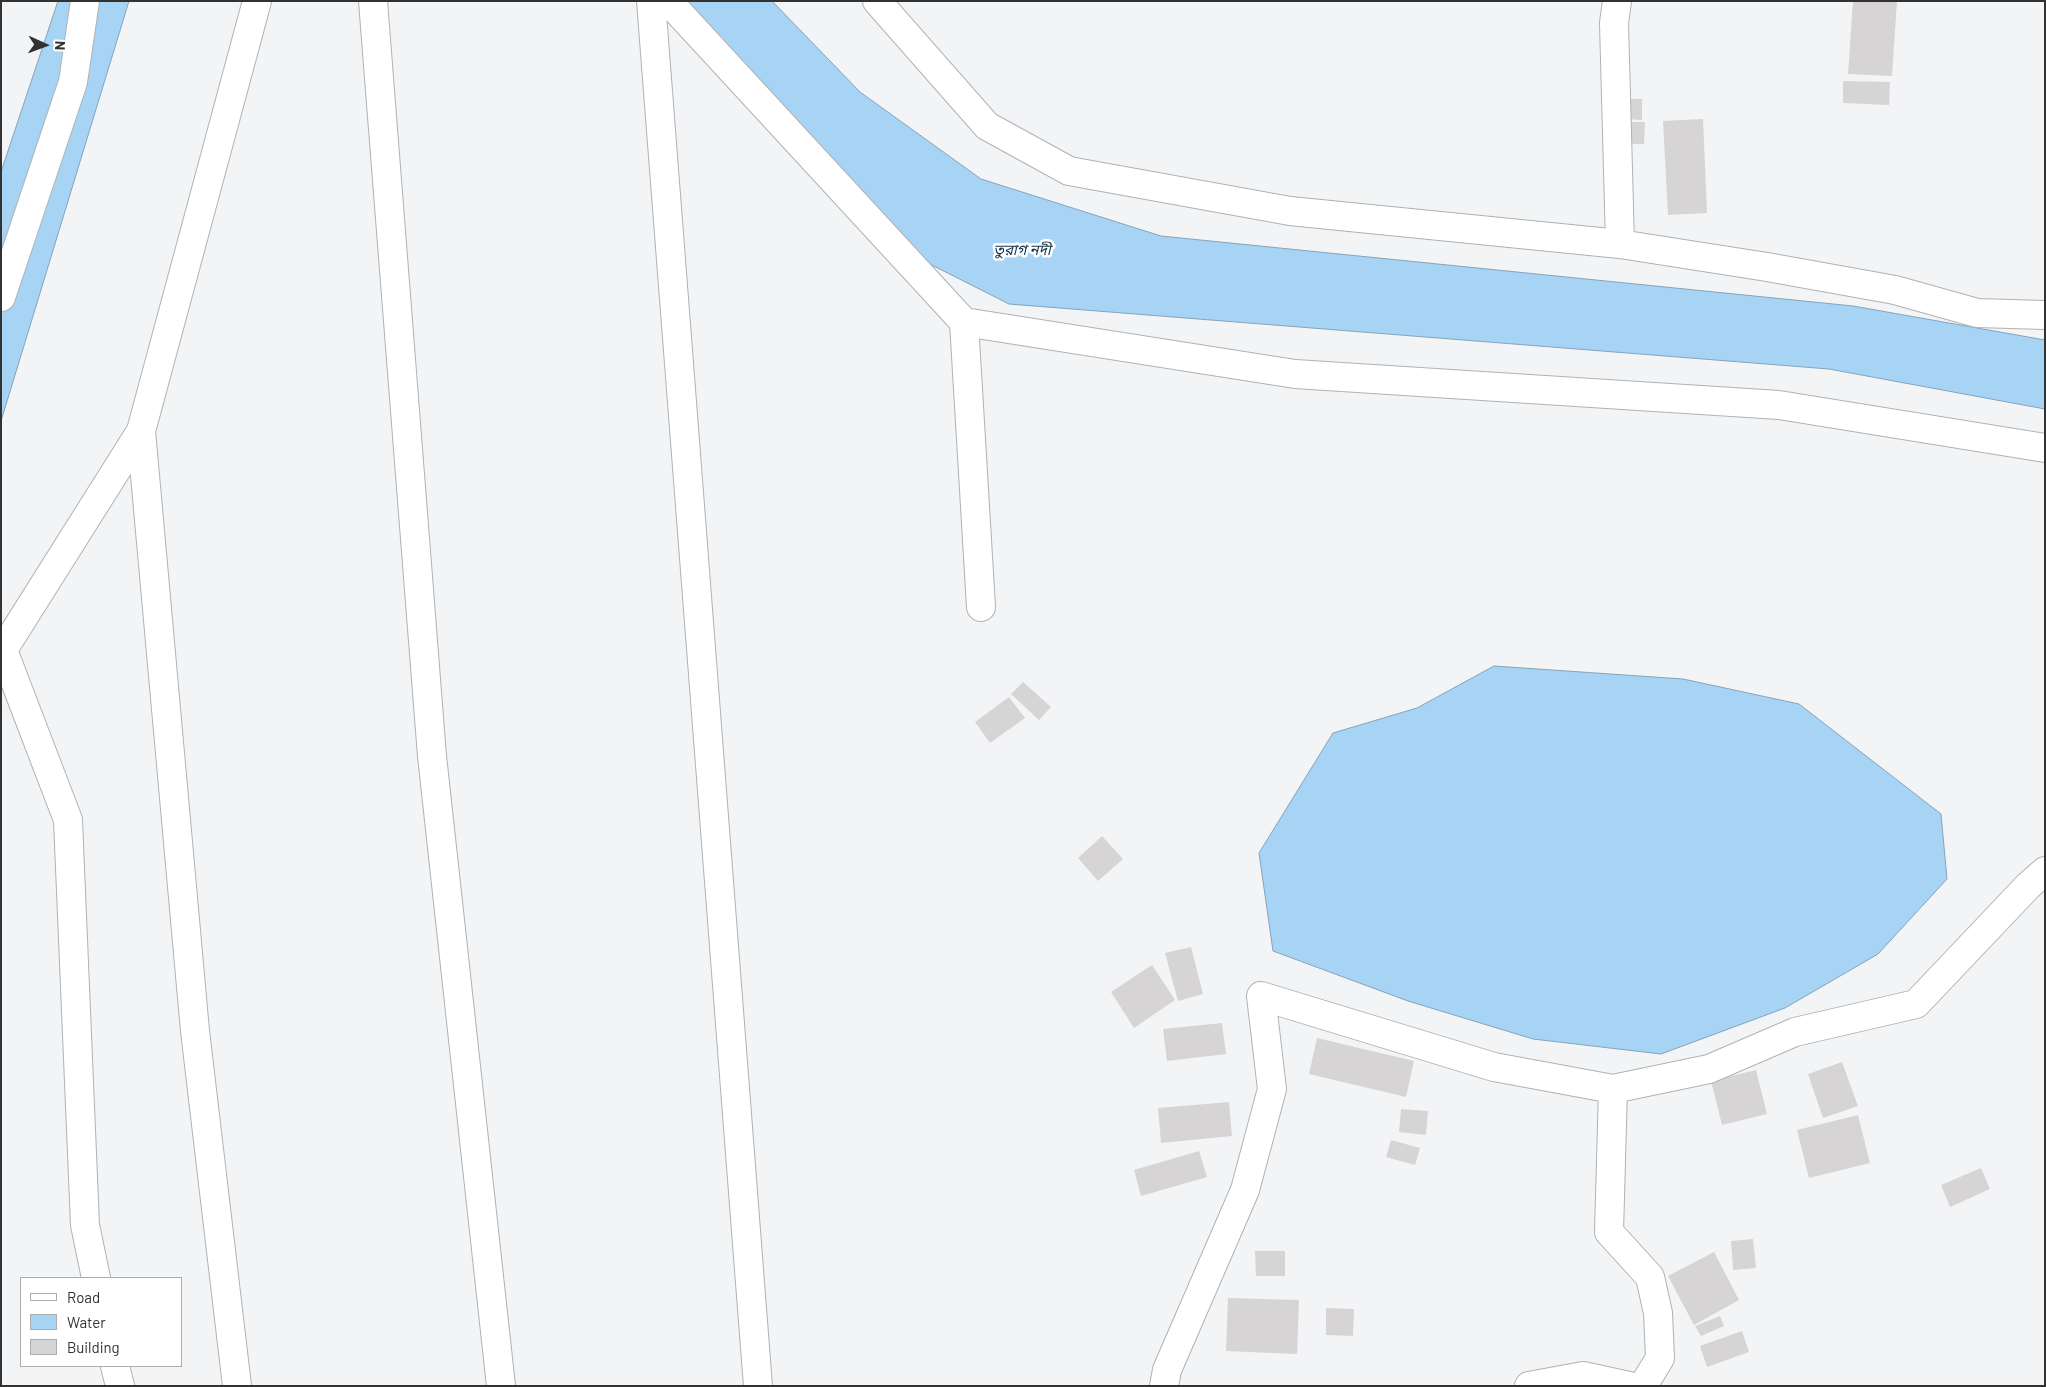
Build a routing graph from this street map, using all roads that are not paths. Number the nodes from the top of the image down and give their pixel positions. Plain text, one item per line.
1 (85, 1) edge
2 (257, 1) edge
3 (373, 1) edge
4 (651, 1) edge
5 (668, 1) edge
6 (877, 1) edge
7 (1617, 1) edge
8 (1620, 244) junction
9 (1, 297) edge
10 (2045, 315) edge
11 (964, 322) junction
12 (141, 431) junction
13 (2045, 448) edge
14 (981, 607) dead end
15 (2045, 871) edge
16 (1612, 1089) junction
17 (96, 1277) edge
18 (115, 1367) edge
19 (120, 1386) edge
20 (238, 1386) edge
21 (501, 1386) edge
22 (758, 1386) edge
23 (1164, 1386) edge
24 (1529, 1386) edge
25 (1629, 1386) edge
26 (1643, 1386) edge

1 - 9 street
2 - 12 street
3 - 21 street
4 - 22 street
5 - 11 street
6 - 8 street
7 - 8 street
8 - 10 street
11 - 13 street
11 - 14 street
12 - 17 street
12 - 20 street
15 - 16 street
16 - 23 street
16 - 26 street
18 - 19 street
24 - 25 street

